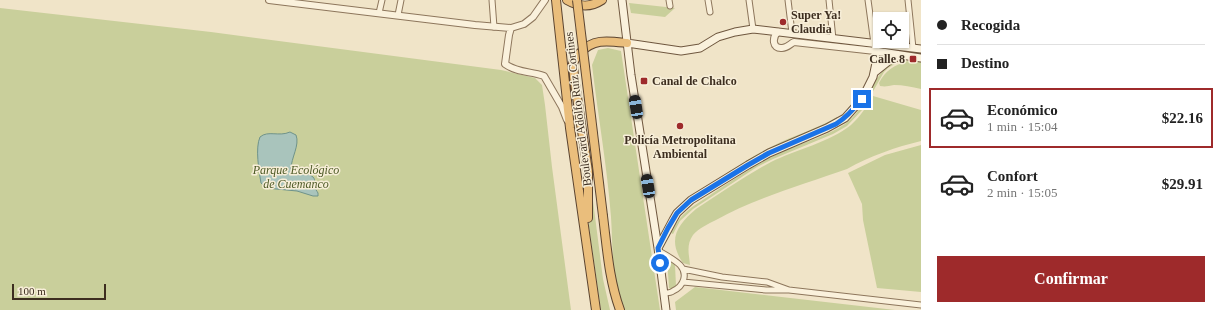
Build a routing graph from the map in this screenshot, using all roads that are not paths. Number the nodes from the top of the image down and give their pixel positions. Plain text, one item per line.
1 (269, 0) edge
2 (382, 0) edge
3 (401, 0) edge
4 (492, 0) edge
5 (545, 0) edge
6 (556, 0) edge
7 (567, 0) edge
8 (577, 0) edge
9 (602, 0) edge
10 (622, 0) edge
11 (669, 0) edge
12 (708, 0) edge
13 (749, 0) edge
14 (788, 0) edge
15 (829, 0) edge
16 (868, 0) edge
17 (908, 0) edge
18 (326, 3) edge
19 (670, 6) dead end
20 (710, 12) dead end
21 (379, 13) junction
22 (398, 15) junction
23 (494, 27) junction
24 (511, 28) junction
25 (753, 29) junction
26 (778, 32) junction
27 (792, 33) junction
28 (873, 37) edge
29 (833, 39) junction
30 (627, 43) junction
31 (873, 44) edge
32 (875, 48) edge
33 (917, 48) edge
34 (875, 51) junction
35 (902, 56) junction
36 (921, 58) edge
37 (874, 75) junction
38 (570, 128) junction
39 (588, 247) junction
40 (658, 249) junction
41 (683, 270) junction
42 (722, 277) junction
43 (683, 282) junction
44 (721, 285) junction
45 (789, 290) junction
46 (664, 293) junction
47 (921, 305) edge
48 (596, 310) edge
49 (620, 310) edge
50 (666, 310) edge

1 - 18 street
2 - 21 street
3 - 22 street
4 - 23 street
5 - 24 street
6 - 38 highway, Boulevard Adolfo Ruiz Cortines
7 - 9 highway
8 - 49 highway, Boulevard Adolfo Ruiz Cortines, bridge
10 - 30 main road
11 - 19 street
12 - 20 street
13 - 25 street
14 - 27 street
15 - 29 street
16 - 28 street
17 - 33 street
18 - 21 street
21 - 22 street
22 - 23 street
23 - 24 street
24 - 38 street
25 - 26 main road
25 - 30 main road
26 - 27 main road
26 - 34 street
27 - 29 main road
29 - 31 main road
30 - 39 highway
30 - 40 main road
32 - 34 street
34 - 35 main road
34 - 37 main road
35 - 36 main road
35 - 37 main road
37 - 40 main road
38 - 39 highway, Boulevard Adolfo Ruiz Cortines
39 - 48 highway, Boulevard Adolfo Ruiz Cortines
40 - 41 street
40 - 46 main road
41 - 42 street
41 - 43 street
42 - 44 street
42 - 45 street
43 - 44 street
43 - 46 street
44 - 45 street
45 - 47 street
46 - 50 main road

